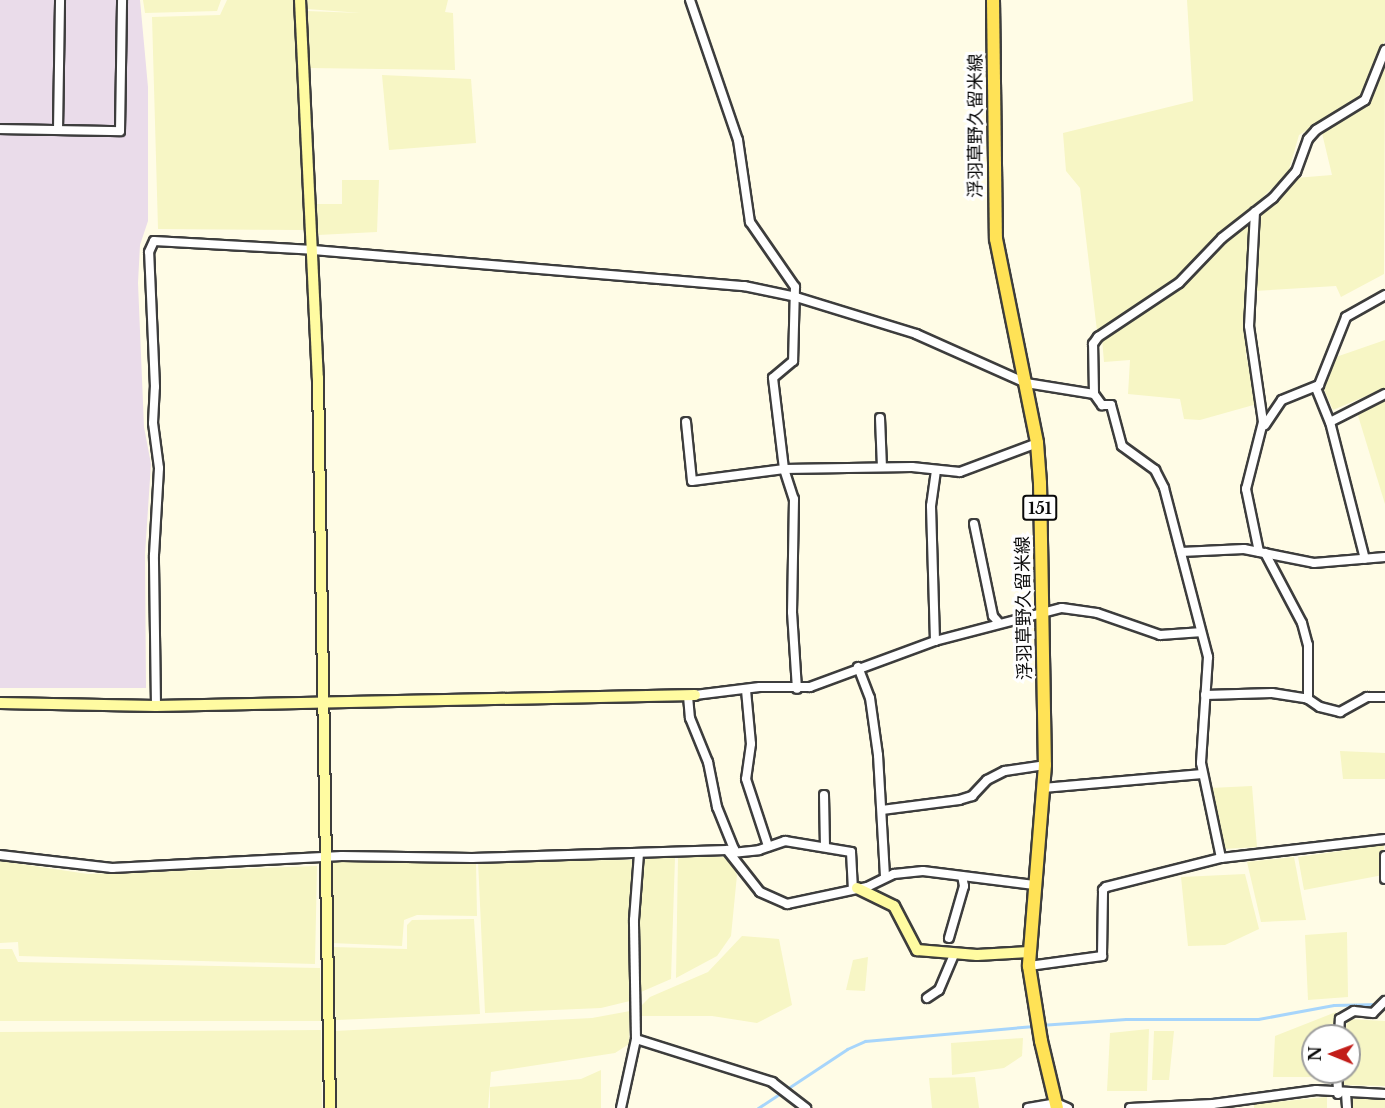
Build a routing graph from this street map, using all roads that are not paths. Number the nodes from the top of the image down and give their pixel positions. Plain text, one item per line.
1 (60, 0) edge
2 (122, 0) edge
3 (300, 0) edge
4 (690, 0) edge
5 (993, 0) edge
6 (1385, 50) edge
7 (0, 129) edge
8 (58, 130) junction
9 (1255, 212) junction
10 (313, 250) junction
11 (1385, 295) edge
12 (795, 297) junction
13 (1026, 383) junction
14 (1316, 388) junction
15 (1094, 394) junction
16 (1385, 394) edge
17 (880, 418) dead end
18 (686, 422) dead end
19 (1330, 422) junction
20 (1261, 432) junction
21 (1037, 443) junction
22 (882, 467) junction
23 (784, 469) junction
24 (936, 471) junction
25 (974, 524) dead end
26 (1181, 552) junction
27 (1262, 552) junction
28 (1385, 557) edge
29 (1365, 560) junction
30 (1043, 613) junction
31 (999, 622) junction
32 (1199, 632) junction
33 (935, 641) junction
34 (858, 667) junction
35 (796, 689) junction
36 (746, 690) junction
37 (691, 695) junction
38 (1205, 695) junction
39 (1385, 697) edge
40 (1308, 699) junction
41 (321, 700) junction
42 (0, 703) edge
43 (156, 706) junction
44 (1045, 765) junction
45 (1202, 774) junction
46 (1043, 788) junction
47 (824, 795) dead end
48 (882, 810) junction
49 (1385, 839) edge
50 (768, 846) junction
51 (825, 847) junction
52 (732, 853) junction
53 (639, 854) junction
54 (0, 855) edge
55 (1385, 856) edge
56 (324, 858) junction
57 (1221, 858) junction
58 (962, 876) junction
59 (885, 878) junction
60 (1385, 879) edge
61 (1034, 885) junction
62 (855, 888) junction
63 (949, 938) dead end
64 (1029, 952) junction
65 (954, 955) junction
66 (1029, 966) junction
67 (927, 998) dead end
68 (1385, 1001) edge
69 (1340, 1024) edge
70 (636, 1039) junction
71 (1340, 1084) edge
72 (1342, 1093) junction
73 (1385, 1094) edge
74 (1057, 1105) edge
75 (330, 1108) edge
76 (621, 1108) edge
77 (806, 1108) edge
78 (1028, 1108) edge
79 (1068, 1108) edge
80 (1130, 1108) edge
81 (1347, 1108) edge

1 - 8 street
2 - 8 street
3 - 10 street
4 - 12 street
5 - 13 main road, 浮羽草野久留米線 / 151
6 - 9 street
7 - 8 street
9 - 15 street
9 - 20 street
10 - 12 street
10 - 41 street
10 - 43 street
11 - 14 street
12 - 13 street
12 - 23 street
13 - 15 street
13 - 21 main road, 浮羽草野久留米線 / 151
14 - 19 street
14 - 20 street
15 - 26 street
16 - 19 street
17 - 22 street
18 - 23 street
19 - 29 street
20 - 27 street
21 - 24 street
21 - 30 main road, 浮羽草野久留米線 / 151
22 - 23 street
22 - 24 street
23 - 35 street
24 - 33 street
25 - 31 street
26 - 27 street
26 - 32 street
27 - 29 street
27 - 40 street
28 - 29 street
30 - 31 street
30 - 32 street
30 - 44 main road, 浮羽草野久留米線 / 151
31 - 33 street
32 - 38 street
33 - 34 street
34 - 35 street
34 - 48 street
35 - 36 street
36 - 37 street
36 - 50 street
37 - 41 street
37 - 52 street
38 - 40 street
38 - 45 street
39 - 40 street
41 - 43 street
41 - 56 street
42 - 43 street
44 - 46 main road, 浮羽草野久留米線 / 151
44 - 48 street
45 - 46 street
45 - 57 street
46 - 61 main road, 浮羽草野久留米線 / 151
47 - 51 street
48 - 59 street
49 - 57 street
50 - 51 street
50 - 52 street
51 - 62 street
52 - 53 street
52 - 62 street
53 - 56 street
53 - 70 street
54 - 56 street
55 - 60 street
56 - 75 street
57 - 66 street
58 - 59 street
58 - 61 street
58 - 63 street
59 - 62 street
61 - 64 main road, 浮羽草野久留米線 / 151
62 - 65 street
64 - 65 street
64 - 66 main road, 浮羽草野久留米線 / 151
65 - 67 street
66 - 74 main road, 浮羽草野久留米線 / 151
68 - 69 street
70 - 76 street
70 - 77 street
71 - 72 street
72 - 73 street
72 - 80 street
72 - 81 street
74 - 78 street
74 - 79 street

